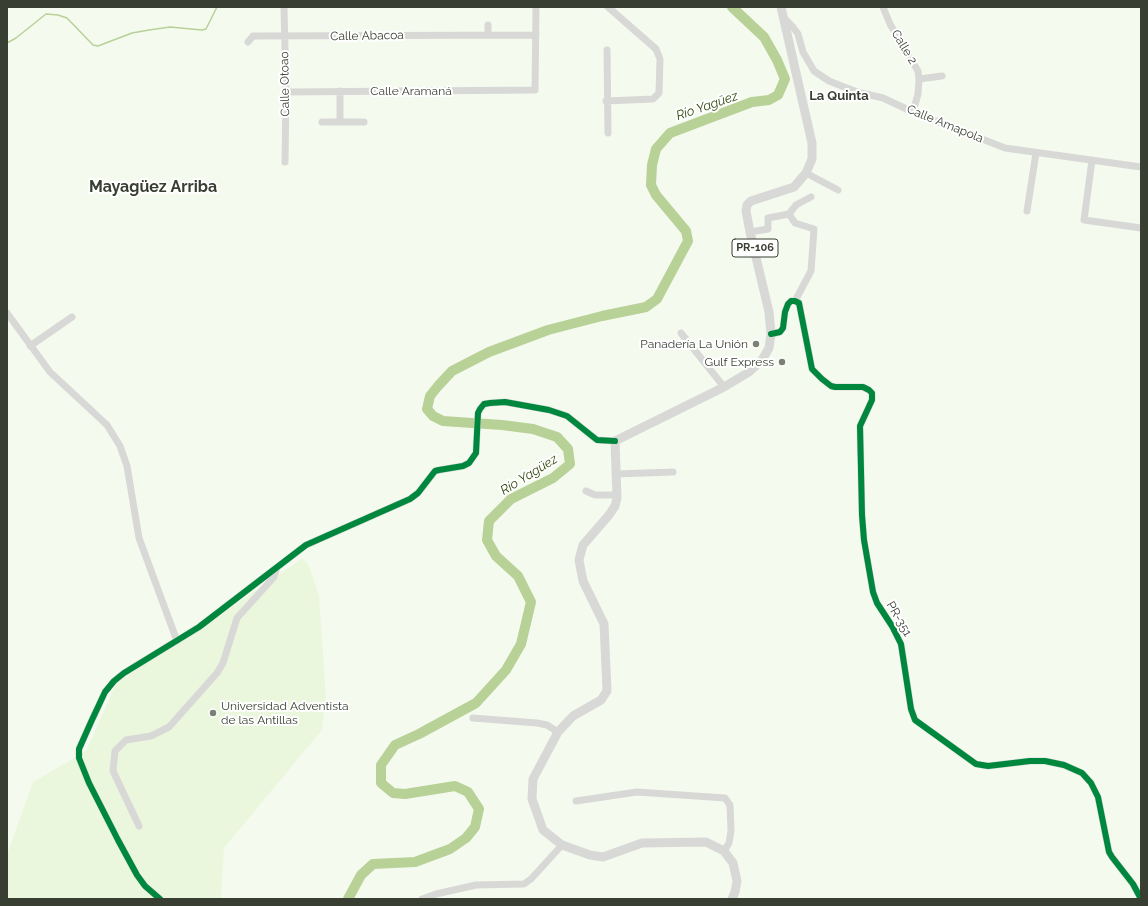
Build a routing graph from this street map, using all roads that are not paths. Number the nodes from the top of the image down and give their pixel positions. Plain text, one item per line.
1 (284, 7) edge
2 (536, 7) edge
3 (608, 7) edge
4 (781, 7) edge
5 (883, 7) edge
6 (785, 19) junction
7 (488, 25) dead end
8 (488, 35) junction
9 (536, 35) junction
10 (284, 37) junction
11 (248, 42) dead end
12 (607, 50) dead end
13 (942, 76) dead end
14 (919, 79) junction
15 (340, 91) junction
16 (286, 92) junction
17 (606, 102) junction
18 (913, 112) junction
19 (322, 122) dead end
20 (340, 122) junction
21 (364, 122) dead end
22 (608, 133) dead end
23 (1036, 152) junction
24 (1092, 160) junction
25 (285, 162) dead end
26 (1141, 167) edge
27 (806, 173) junction
28 (838, 190) dead end
29 (811, 197) dead end
30 (1027, 211) dead end
31 (789, 214) junction
32 (1141, 228) edge
33 (750, 232) junction
34 (795, 301) junction
35 (7, 313) edge
36 (72, 317) dead end
37 (681, 334) dead end
38 (771, 334) junction
39 (30, 346) junction
40 (724, 387) junction
41 (614, 440) junction
42 (673, 472) dead end
43 (616, 474) junction
44 (586, 491) dead end
45 (617, 495) junction
46 (278, 565) junction
47 (176, 641) junction
48 (473, 718) dead end
49 (558, 732) junction
50 (576, 801) dead end
51 (139, 826) dead end
52 (562, 845) junction
53 (724, 851) junction
54 (160, 899) edge
55 (422, 899) edge
56 (732, 899) edge
57 (1141, 899) edge

1 - 10 street, Calle Otoao
2 - 9 street
3 - 17 street
4 - 6 main road, PR-106
5 - 14 street, Calle 2
6 - 18 street, Calle Amapola
6 - 27 main road, PR-106
7 - 8 street
8 - 9 street, Calle Abacoa
8 - 10 street, Calle Abacoa
9 - 15 street, Calle Aramaná
10 - 11 street, Calle Abacoa
10 - 16 street, Calle Otoao
12 - 17 street
13 - 14 street
14 - 18 street, Calle 2
15 - 16 street, Calle Aramaná
15 - 20 street
16 - 25 street, Calle Otoao
17 - 22 street
18 - 23 street, Calle Amapola
19 - 20 street
20 - 21 street
23 - 24 street, Calle Amapola
23 - 30 street
24 - 26 street, Calle Amapola
24 - 32 street
27 - 28 street
27 - 33 main road, PR-106
29 - 31 street
31 - 33 street
31 - 34 street
33 - 38 main road, PR-106
34 - 38 street
34 - 57 street, PR-351 / PR-351
35 - 39 street
36 - 39 street
37 - 40 street
38 - 40 main road, PR-106
39 - 47 street
40 - 41 main road, PR-106
41 - 43 main road
41 - 46 street
42 - 43 street
43 - 45 main road
44 - 45 street
45 - 49 main road
46 - 47 street
46 - 51 street
47 - 54 street
48 - 49 street
49 - 52 main road
50 - 53 street
52 - 53 main road
52 - 55 street
53 - 56 main road

